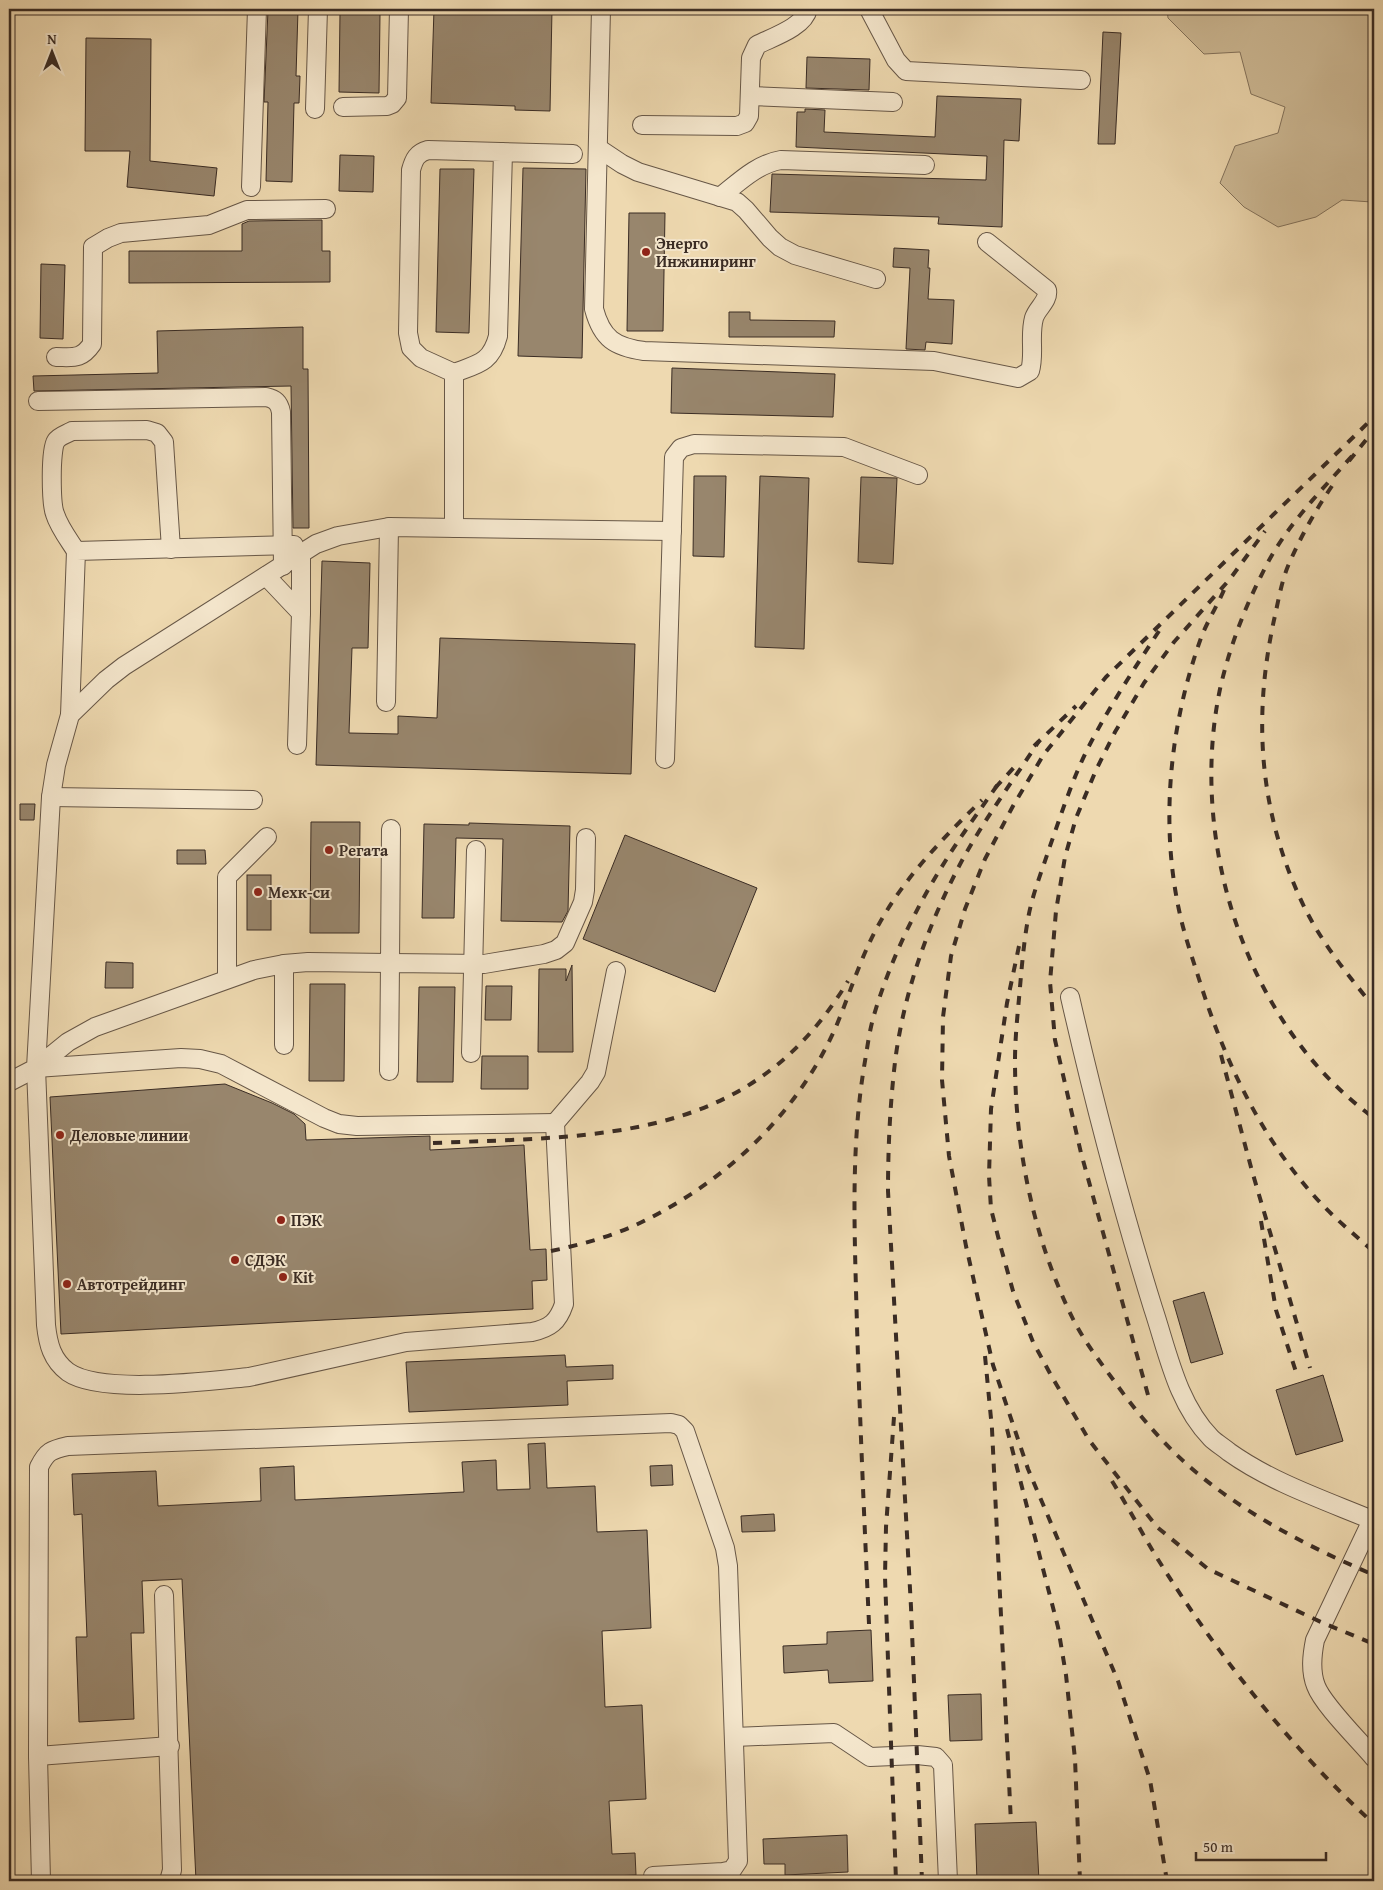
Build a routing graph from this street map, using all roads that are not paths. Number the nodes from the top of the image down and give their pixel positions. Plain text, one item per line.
1 (257, 9) edge
2 (318, 9) edge
3 (399, 9) edge
4 (601, 9) edge
5 (808, 9) edge
6 (869, 9) edge
7 (1080, 80) dead end
8 (750, 96) junction
9 (893, 102) dead end
10 (343, 106) dead end
11 (315, 109) dead end
12 (642, 124) dead end
13 (598, 148) junction
14 (503, 152) junction
15 (573, 154) dead end
16 (925, 165) dead end
17 (251, 187) dead end
18 (720, 197) junction
19 (326, 209) dead end
20 (987, 242) dead end
21 (876, 279) dead end
22 (56, 357) dead end
23 (454, 373) junction
24 (38, 401) dead end
25 (918, 475) dead end
26 (389, 527) junction
27 (454, 528) junction
28 (672, 531) junction
29 (282, 546) junction
30 (171, 549) junction
31 (309, 549) junction
32 (76, 551) junction
33 (282, 566) junction
34 (266, 576) junction
35 (301, 613) junction
36 (386, 702) dead end
37 (70, 715) junction
38 (297, 745) dead end
39 (665, 759) dead end
40 (52, 797) junction
41 (253, 800) dead end
42 (391, 829) dead end
43 (267, 837) dead end
44 (586, 838) dead end
45 (476, 850) dead end
46 (390, 963) junction
47 (284, 964) junction
48 (473, 964) junction
49 (616, 971) dead end
50 (227, 979) junction
51 (1070, 997) dead end
52 (284, 1045) dead end
53 (471, 1053) dead end
54 (36, 1068) junction
55 (389, 1071) dead end
56 (9, 1082) edge
57 (555, 1123) junction
58 (1373, 1519) edge
59 (164, 1595) dead end
60 (734, 1737) junction
61 (170, 1746) junction
62 (38, 1756) junction
63 (1374, 1758) edge
64 (653, 1876) dead end
65 (41, 1881) edge
66 (169, 1881) edge
67 (948, 1881) edge

1 - 17 lane
2 - 11 lane
3 - 10 lane
4 - 13 lane
5 - 8 lane
6 - 7 lane
8 - 9 lane
8 - 12 lane
13 - 18 lane
13 - 20 lane
14 - 15 lane
14 - 23 lane
14 - 23 lane
16 - 18 lane
18 - 21 lane
19 - 22 lane
23 - 27 lane
24 - 29 lane
25 - 28 lane
26 - 27 lane
26 - 31 lane
26 - 36 lane
27 - 28 lane
28 - 39 lane
29 - 30 lane
29 - 31 lane
29 - 33 lane
30 - 32 lane
30 - 32 lane
31 - 33 lane
31 - 35 lane
32 - 37 lane
33 - 34 lane
34 - 35 lane
34 - 37 lane
35 - 38 lane
37 - 40 lane
40 - 41 lane
40 - 54 lane
42 - 46 lane
43 - 50 lane
44 - 48 lane
45 - 48 lane
46 - 47 lane
46 - 48 lane
46 - 55 lane
47 - 50 lane
47 - 52 lane
48 - 53 lane
49 - 57 lane
50 - 54 lane
51 - 58 lane
54 - 56 lane
54 - 57 lane
54 - 57 lane
58 - 63 lane
59 - 61 lane
60 - 62 lane
60 - 64 lane
60 - 67 lane
61 - 62 lane
61 - 66 lane
62 - 65 lane

